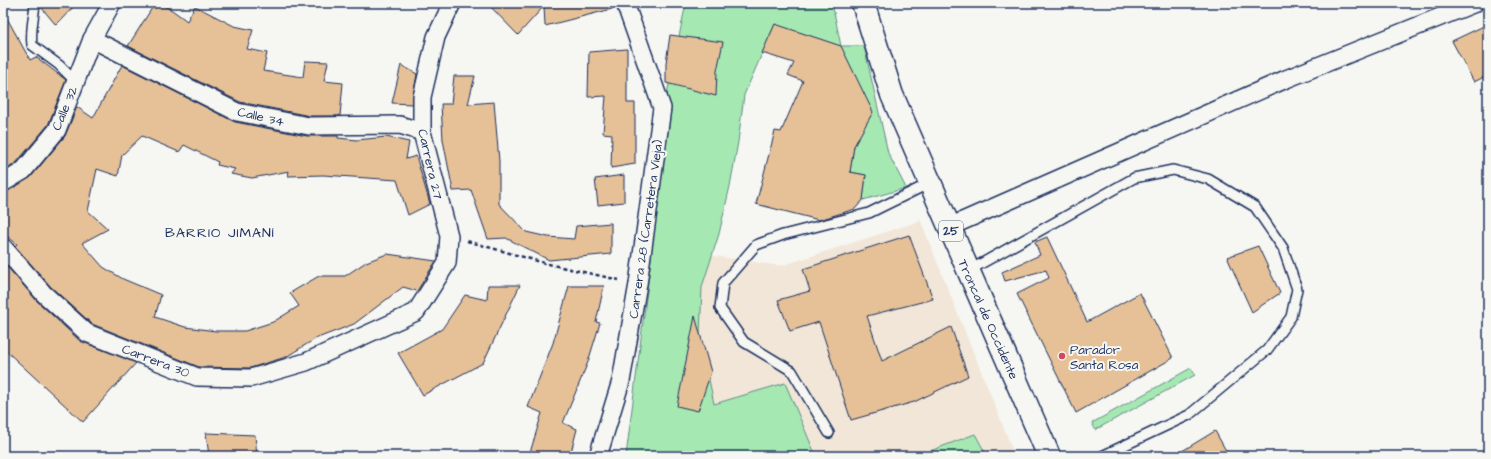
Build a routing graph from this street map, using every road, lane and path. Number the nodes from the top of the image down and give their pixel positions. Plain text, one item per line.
1 (35, 3) edge
2 (112, 3) edge
3 (452, 3) edge
4 (863, 3) edge
5 (1475, 3) edge
6 (630, 5) edge
7 (92, 39) junction
8 (75, 81) junction
9 (422, 132) junction
10 (3, 183) edge
11 (930, 183) junction
12 (949, 227) junction
13 (450, 236) junction
14 (3, 247) edge
15 (968, 270) junction
16 (438, 280) joint
17 (638, 284) junction
18 (829, 433) dead end
19 (598, 456) edge
20 (1049, 456) edge
21 (1102, 456) edge

1 - 8 lane
2 - 7 street, Calle 32
3 - 9 street, Carrera 27
4 - 11 main road, Troncal de Occidente / 25
5 - 12 street
6 - 17 street, Carrera 28 (Carretera Vieja)
7 - 8 street, Calle 32
7 - 9 street, Calle 34
8 - 10 street, Calle 32
9 - 13 street, Carrera 27
11 - 12 main road, Troncal de Occidente / 25
11 - 18 lane
12 - 15 main road, Troncal de Occidente / 25
13 - 16 street, Carrera 27
13 - 17 path
14 - 16 street, Carrera 30
15 - 20 main road, Troncal de Occidente / 25
15 - 21 lane
17 - 19 street, Carrera 28 (Carretera Vieja)

